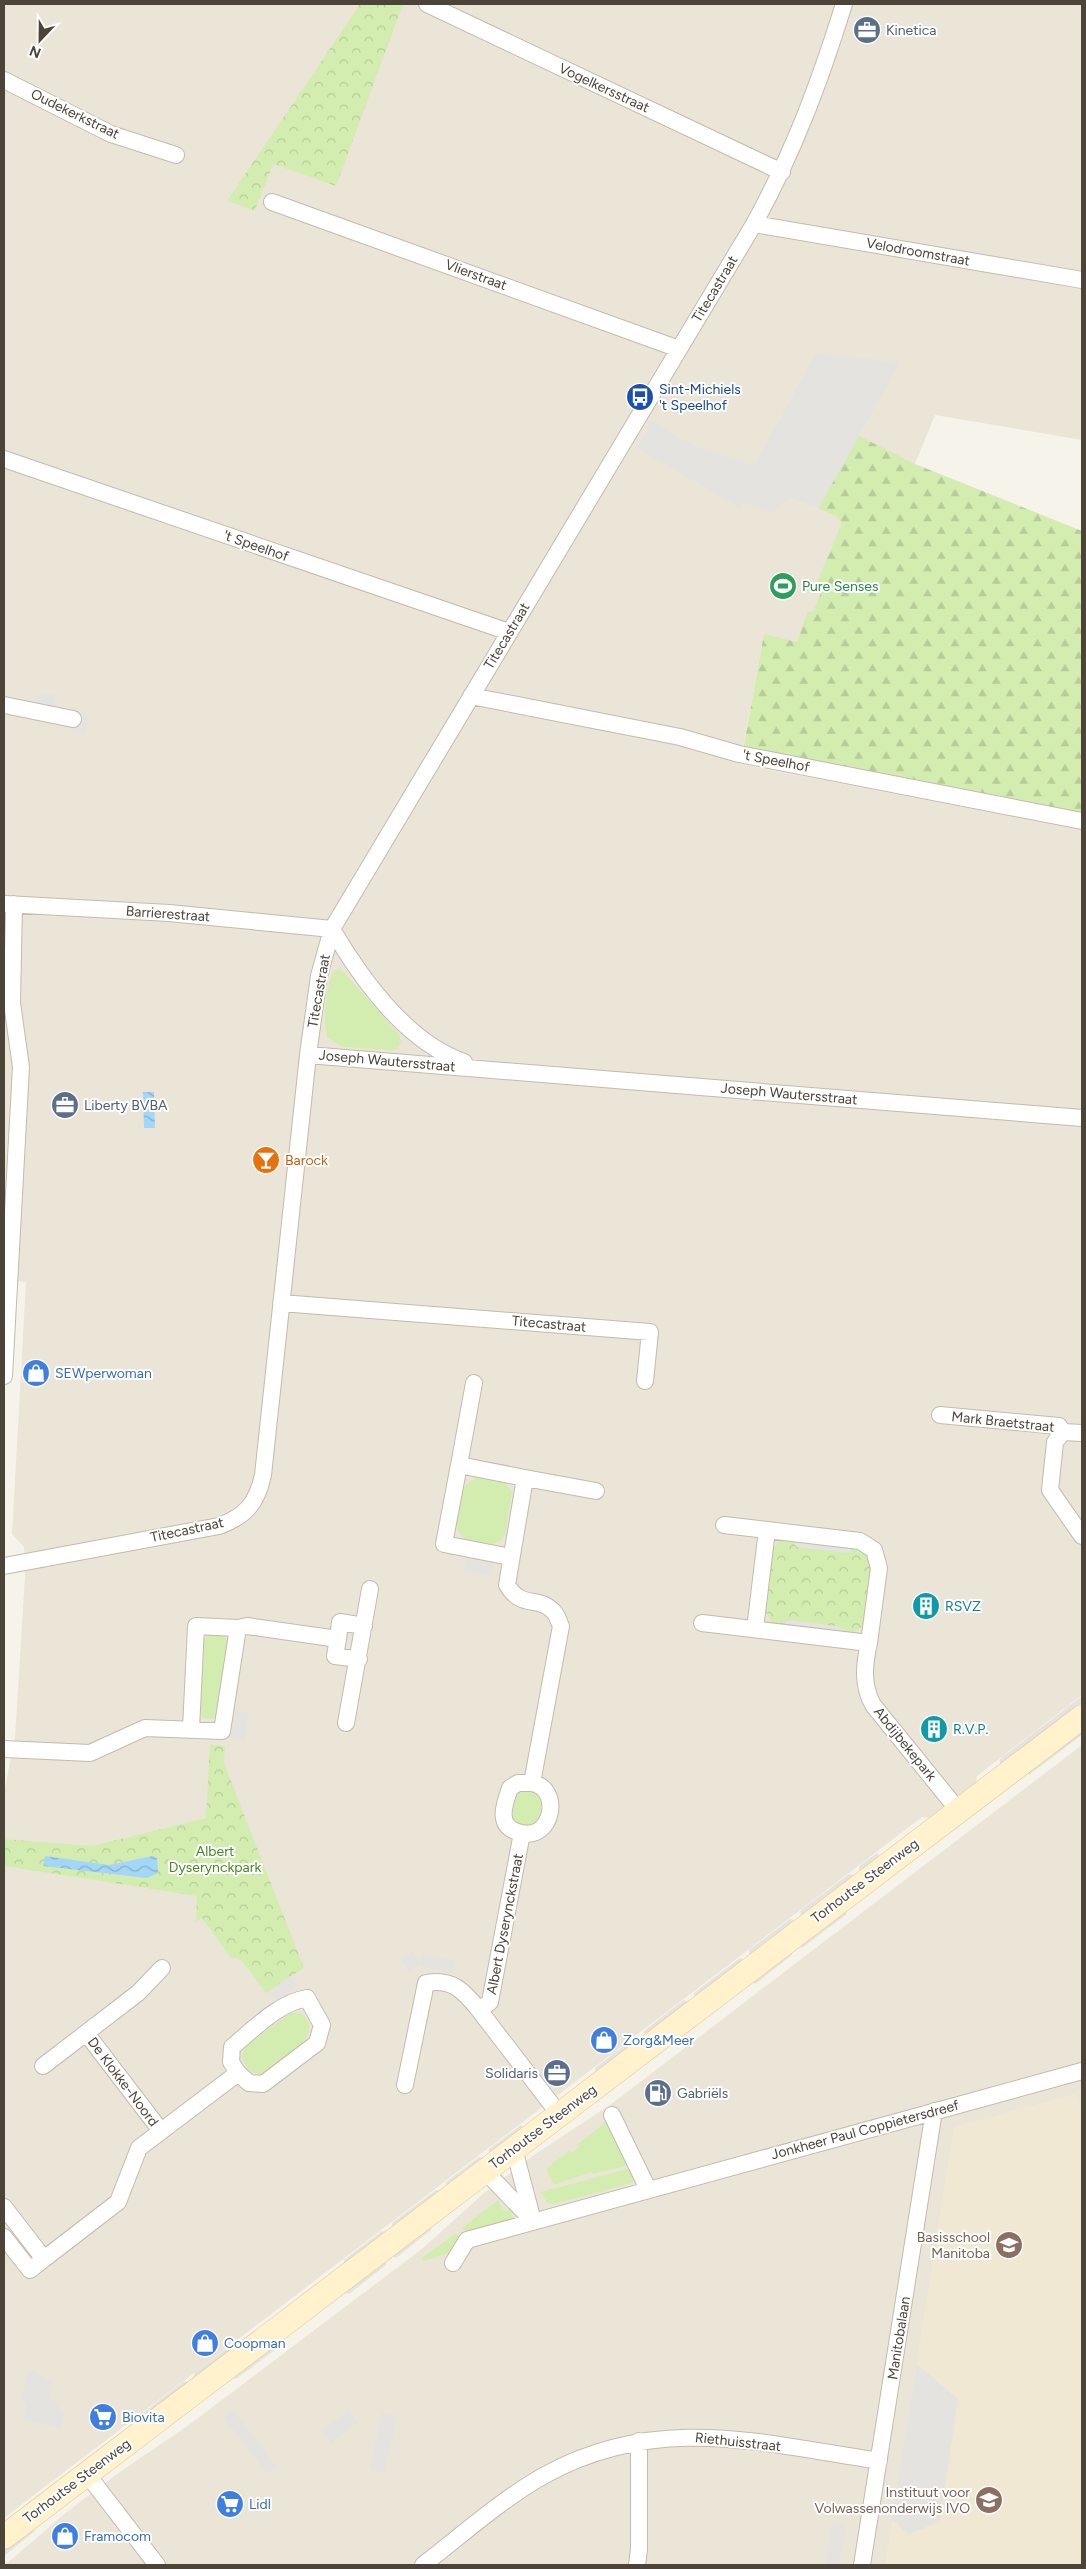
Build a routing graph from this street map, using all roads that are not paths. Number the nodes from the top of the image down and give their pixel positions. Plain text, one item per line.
1 (426, 4) edge
2 (844, 4) edge
3 (4, 80) edge
4 (176, 155) dead end
5 (782, 172) junction
6 (272, 202) dead end
7 (754, 224) junction
8 (1082, 280) edge
9 (679, 348) junction
10 (4, 459) edge
11 (509, 632) junction
12 (471, 696) junction
13 (4, 705) edge
14 (73, 719) dead end
15 (1082, 821) edge
16 (9, 904) edge
17 (332, 929) junction
18 (308, 1055) junction
19 (495, 1070) junction
20 (1082, 1118) edge
21 (281, 1303) junction
22 (4, 1376) edge
23 (645, 1381) dead end
24 (474, 1383) dead end
25 (940, 1414) dead end
26 (1063, 1432) junction
27 (1082, 1433) edge
28 (459, 1465) junction
29 (525, 1478) junction
30 (596, 1491) dead end
31 (724, 1525) dead end
32 (767, 1530) junction
33 (1082, 1536) edge
34 (510, 1557) junction
35 (4, 1566) edge
36 (370, 1590) dead end
37 (702, 1623) dead end
38 (364, 1626) junction
39 (238, 1628) junction
40 (755, 1630) junction
41 (338, 1640) junction
42 (869, 1643) junction
43 (359, 1659) junction
44 (1082, 1716) edge
45 (346, 1723) dead end
46 (191, 1729) junction
47 (4, 1749) edge
48 (532, 1783) junction
49 (958, 1810) junction
50 (522, 1833) junction
51 (162, 1968) dead end
52 (479, 2010) junction
53 (86, 2033) junction
54 (43, 2066) dead end
55 (1082, 2071) edge
56 (238, 2073) junction
57 (405, 2085) dead end
58 (934, 2111) junction
59 (559, 2114) junction
60 (612, 2115) dead end
61 (161, 2131) junction
62 (514, 2149) junction
63 (485, 2171) junction
64 (648, 2189) junction
65 (4, 2207) edge
66 (533, 2221) junction
67 (4, 2237) edge
68 (44, 2259) junction
69 (452, 2263) dead end
70 (639, 2441) junction
71 (879, 2461) junction
72 (87, 2474) junction
73 (4, 2537) edge
74 (157, 2565) edge
75 (423, 2565) edge
76 (637, 2565) edge
77 (862, 2565) edge

1 - 5 street, Vogelkersstraat
2 - 5 street, Titecastraat
3 - 4 street, Oudekerkstraat
5 - 7 street, Titecastraat
6 - 9 street, Vlierstraat
7 - 8 street, Velodroomstraat
7 - 9 street, Titecastraat
9 - 11 street, Titecastraat
10 - 11 street, 't Speelhof
11 - 12 street, Titecastraat
12 - 15 street, 't Speelhof
12 - 17 street, Titecastraat
13 - 14 street
16 - 17 street, Barrierestraat
16 - 22 street
17 - 18 street, Titecastraat
17 - 19 street, Joseph Wautersstraat
18 - 19 street, Joseph Wautersstraat
18 - 21 street, Titecastraat
19 - 20 street, Joseph Wautersstraat
21 - 23 street, Titecastraat
21 - 35 street, Titecastraat
24 - 28 street
25 - 26 street, Mark Braetstraat
26 - 27 street, Mark Braetstraat
26 - 33 street, Mark Braetstraat
28 - 29 street
28 - 34 street
29 - 30 street
29 - 34 street
31 - 32 street, Abdijbekepark
32 - 40 street
32 - 42 street, Abdijbekepark
34 - 48 street
36 - 38 street
37 - 40 street
38 - 41 street
38 - 43 street
39 - 41 street
39 - 46 street
39 - 46 street
40 - 42 street
41 - 43 street
42 - 49 street, Abdijbekepark
43 - 45 street
44 - 49 main road, Torhoutse Steenweg
46 - 47 street
48 - 50 street
48 - 50 street
49 - 59 main road, Torhoutse Steenweg
50 - 52 street, Albert Dyserynckstraat
51 - 53 street, De Klokke-Noord
52 - 57 street, Albert Dyserynckstraat
52 - 59 street, Albert Dyserynckstraat
53 - 54 street, De Klokke-Noord
53 - 61 street, De Klokke-Noord
55 - 58 street, Jonkheer Paul Coppietersdreef
56 - 56 street
56 - 61 street, De Klokke-Noord
58 - 64 street, Jonkheer Paul Coppietersdreef
58 - 71 street, Manitobalaan
59 - 62 main road, Torhoutse Steenweg
60 - 64 street
61 - 68 street, De Klokke-Noord
62 - 63 main road, Torhoutse Steenweg
62 - 66 street
63 - 66 street
63 - 72 main road, Torhoutse Steenweg
64 - 66 street, Jonkheer Paul Coppietersdreef
65 - 68 street
66 - 69 street, Jonkheer Paul Coppietersdreef
67 - 68 street, De Klokke-Noord
70 - 71 street, Riethuisstraat
70 - 75 street, Riethuisstraat
70 - 76 street
71 - 77 street, Manitobalaan
72 - 73 main road, Torhoutse Steenweg
72 - 74 street

